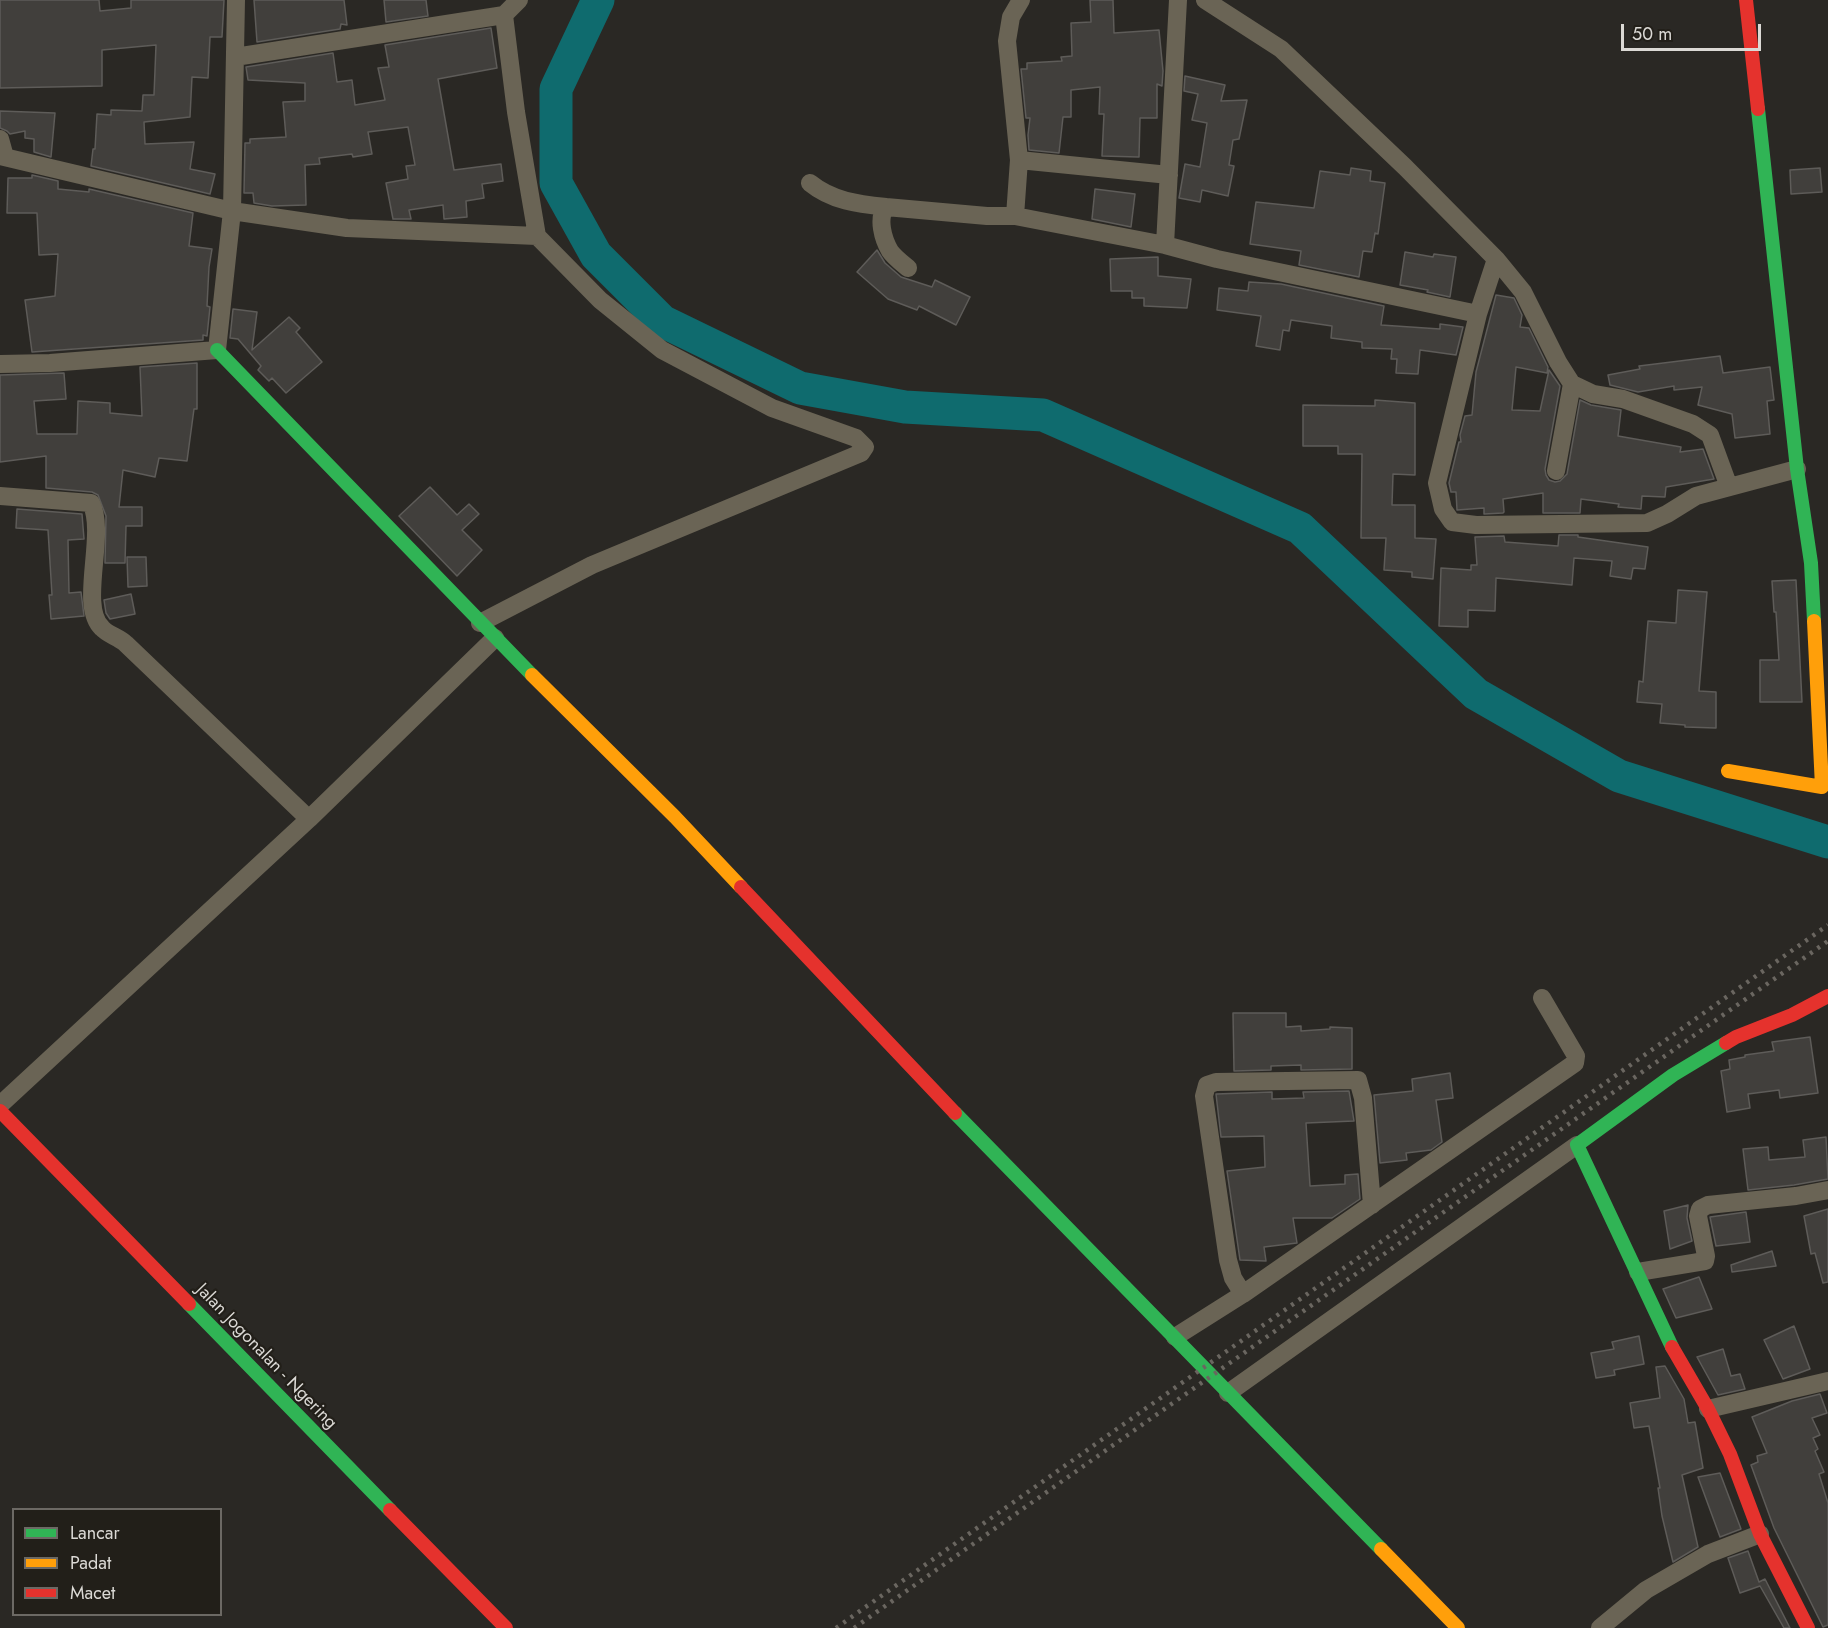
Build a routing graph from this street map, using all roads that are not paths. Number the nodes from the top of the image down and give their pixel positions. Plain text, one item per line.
1 (236, 0) edge
2 (519, 0) edge
3 (1021, 0) edge
4 (1178, 0) edge
5 (1205, 0) edge
6 (1746, 0) edge
7 (504, 15) junction
8 (235, 57) junction
9 (0, 139) edge
10 (2, 157) edge
11 (1019, 160) junction
12 (1168, 175) junction
13 (810, 183) dead end
14 (886, 207) junction
15 (232, 211) junction
16 (1015, 216) junction
17 (537, 236) junction
18 (1165, 245) junction
19 (1496, 260) junction
20 (908, 268) dead end
21 (1478, 314) junction
22 (217, 351) junction
23 (0, 364) edge
24 (1572, 384) junction
25 (1797, 469) junction
26 (1556, 471) dead end
27 (1729, 487) junction
28 (0, 496) edge
29 (1820, 563) edge
30 (480, 622) junction
31 (495, 638) junction
32 (1728, 771) dead end
33 (1825, 788) edge
34 (309, 819) junction
35 (1828, 996) edge
36 (1542, 998) dead end
37 (0, 1105) edge
38 (0, 1111) edge
39 (1577, 1145) junction
40 (1828, 1190) edge
41 (1372, 1205) junction
42 (1638, 1272) junction
43 (1243, 1294) junction
44 (1175, 1337) junction
45 (1828, 1382) edge
46 (1228, 1393) junction
47 (1708, 1409) junction
48 (1760, 1534) junction
49 (506, 1628) edge
50 (1458, 1628) edge
51 (1600, 1628) edge
52 (1808, 1628) edge

1 - 8 street
2 - 7 street
3 - 11 street
4 - 12 street
5 - 19 street
6 - 25 street
7 - 8 street
7 - 17 street
8 - 15 street
9 - 10 street
10 - 15 street
11 - 12 street
11 - 16 street
12 - 18 street
13 - 14 street
14 - 16 street
14 - 20 street
15 - 17 street
15 - 22 street
16 - 18 street
17 - 30 street
18 - 21 street
19 - 21 street
19 - 24 street
21 - 27 street
22 - 23 street
22 - 30 street
24 - 26 street
24 - 27 street
25 - 27 street
25 - 29 street
28 - 34 street
29 - 33 street
30 - 31 street
31 - 34 street
31 - 44 street
32 - 33 street
34 - 37 street
35 - 39 street
36 - 41 street
38 - 49 street, Jalan Jogonalan - Ngering
39 - 42 street
39 - 46 street
40 - 42 street
41 - 43 street
41 - 43 street
42 - 47 street
43 - 44 street
44 - 46 street
45 - 47 street
46 - 50 street
47 - 48 street
48 - 51 street
48 - 52 street

